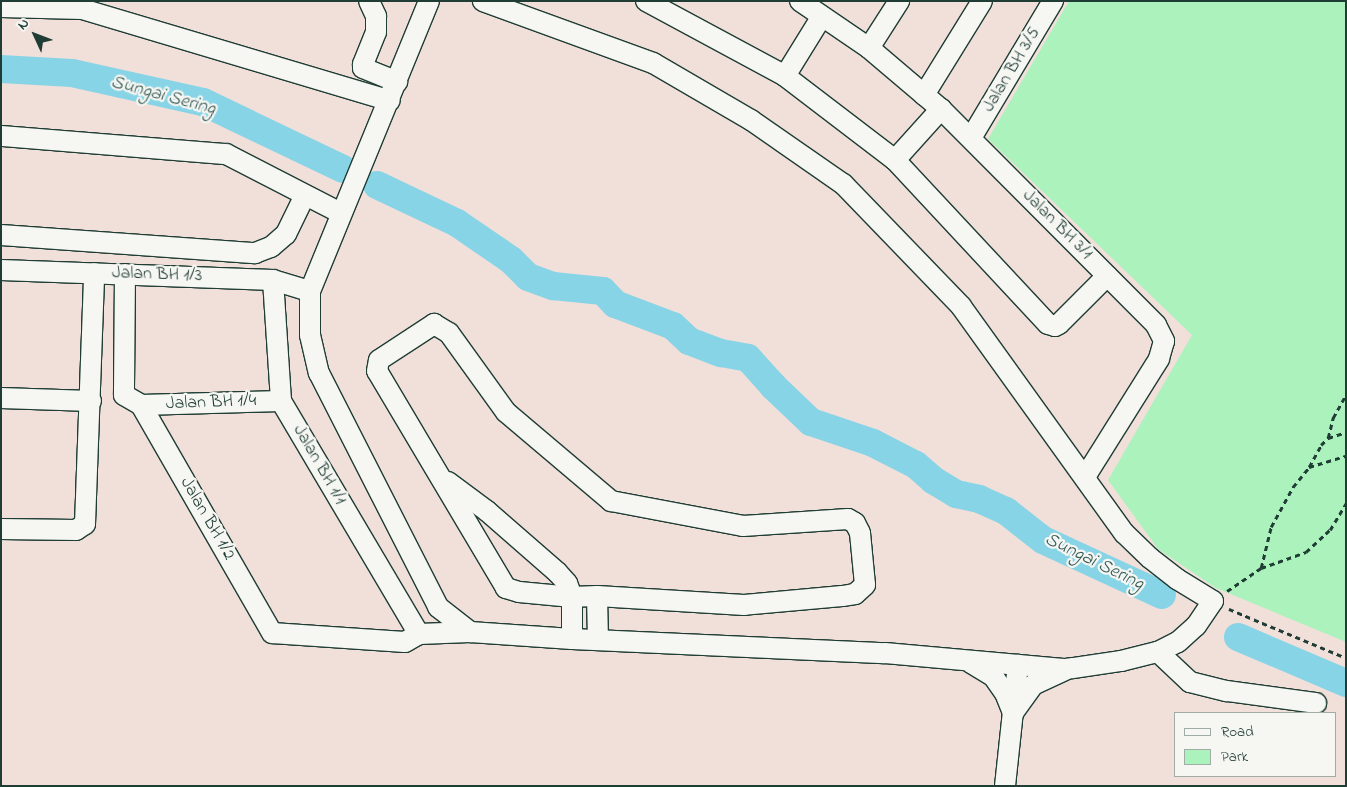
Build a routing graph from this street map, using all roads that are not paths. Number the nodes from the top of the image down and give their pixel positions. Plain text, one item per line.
1 (370, 1) edge
2 (429, 1) edge
3 (483, 1) edge
4 (646, 1) edge
5 (800, 1) edge
6 (899, 1) edge
7 (982, 1) edge
8 (1053, 1) edge
9 (1, 7) edge
10 (822, 16) junction
11 (869, 48) junction
12 (785, 76) junction
13 (397, 82) junction
14 (924, 95) junction
15 (390, 101) junction
16 (941, 109) junction
17 (1, 136) edge
18 (971, 138) junction
19 (895, 160) junction
20 (305, 195) junction
21 (341, 213) junction
22 (1, 235) edge
23 (1, 270) edge
24 (94, 273) junction
25 (125, 274) junction
26 (1107, 276) junction
27 (273, 280) junction
28 (310, 291) junction
29 (1, 398) edge
30 (91, 401) junction
31 (281, 401) junction
32 (141, 405) junction
33 (1085, 476) junction
34 (442, 477) junction
35 (1, 528) edge
36 (597, 596) junction
37 (572, 597) junction
38 (470, 632) junction
39 (419, 634) junction
40 (572, 639) junction
41 (598, 640) junction
42 (1158, 652) junction
43 (963, 659) junction
44 (1018, 665) junction
45 (1066, 669) junction
46 (1316, 703) dead end
47 (1013, 713) junction
48 (1005, 786) edge

1 - 13 street
2 - 13 street
3 - 33 street
4 - 12 street
5 - 10 street, Jalan BH 3/1
6 - 11 street
7 - 14 street
8 - 18 street, Jalan BH 3/5
9 - 15 street
10 - 11 street, Jalan BH 3/1
10 - 12 street
11 - 14 street, Jalan BH 3/1
12 - 19 street
13 - 15 street
14 - 16 street, Jalan BH 3/1
15 - 21 street
16 - 18 street, Jalan BH 3/1
16 - 19 street
17 - 20 street
18 - 26 street, Jalan BH 3/1
19 - 26 street
20 - 21 street
20 - 22 street
21 - 28 street
23 - 24 street, Jalan BH 1/3
24 - 25 street, Jalan BH 1/3
24 - 30 street
25 - 27 street, Jalan BH 1/3
25 - 32 street, Jalan BH 1/2
26 - 33 street, Jalan BH 3/1
27 - 28 street, Jalan BH 1/3
27 - 31 street, Jalan BH 1/1
28 - 38 street
29 - 30 street
30 - 35 street
31 - 32 street, Jalan BH 1/4
31 - 39 street, Jalan BH 1/1
32 - 39 street, Jalan BH 1/2
33 - 42 street
34 - 36 street
34 - 37 street
34 - 37 street
36 - 37 street
36 - 41 street
37 - 40 street
38 - 39 street
38 - 40 street
40 - 41 street
41 - 43 street
42 - 45 street
42 - 46 street
43 - 44 street
43 - 47 street
44 - 45 street
44 - 47 street
45 - 47 street
47 - 48 street

